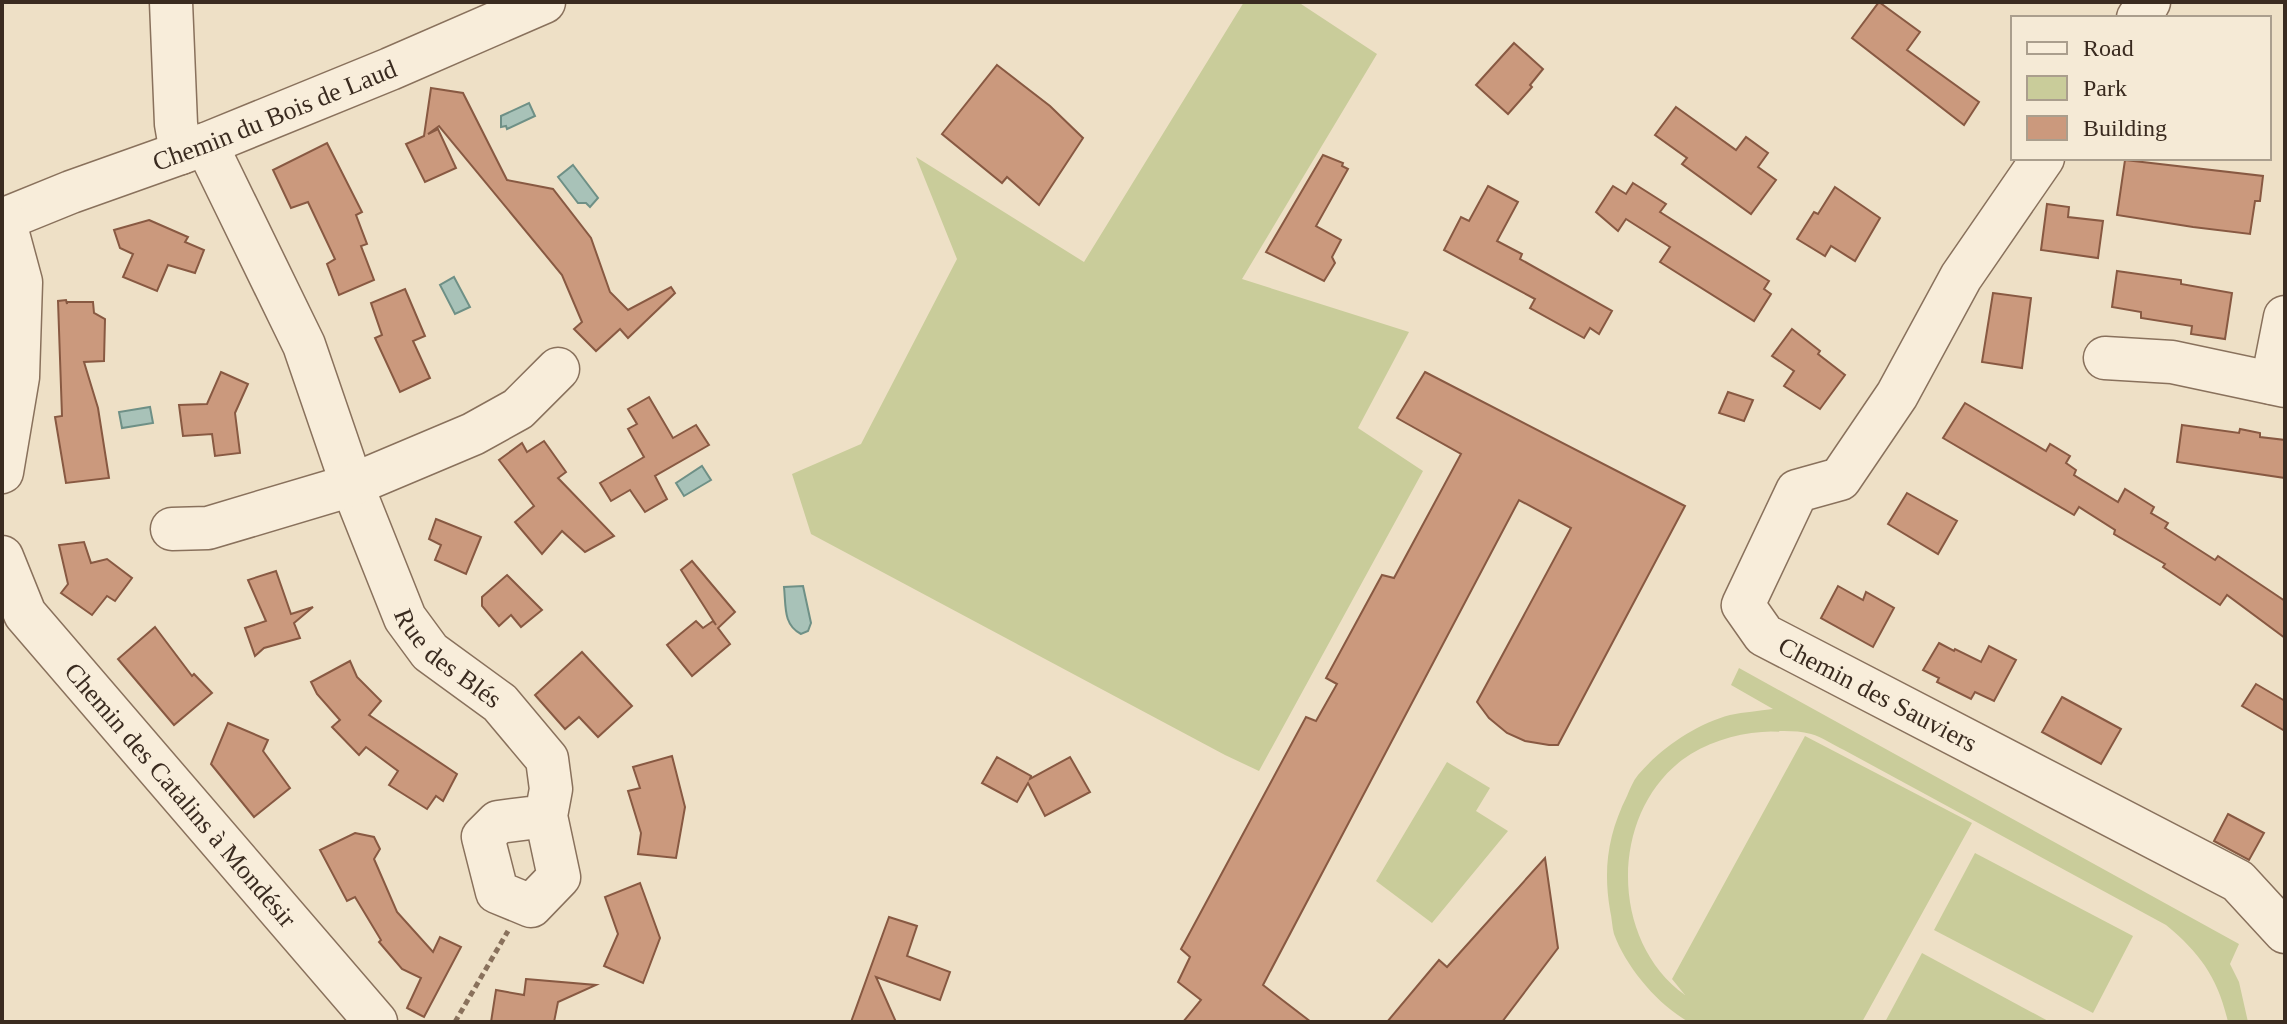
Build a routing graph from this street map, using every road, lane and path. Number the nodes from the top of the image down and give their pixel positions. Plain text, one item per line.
1 (171, 2) edge
2 (544, 2) edge
3 (193, 148) junction
4 (2042, 160) edge
5 (3, 220) edge
6 (2285, 317) edge
7 (2105, 358) dead end
8 (558, 369) dead end
9 (2278, 385) edge
10 (2, 472) edge
11 (352, 485) junction
12 (172, 529) dead end
13 (2, 557) edge
14 (546, 816) junction
15 (520, 901) junction
16 (2285, 932) edge
17 (376, 1022) edge
18 (455, 1022) edge

1 - 3 street, Rue des Blés
2 - 3 street, Chemin du Bois de Laud
3 - 5 street, Chemin du Bois de Laud
3 - 11 street, Rue des Blés
4 - 16 street, Chemin des Sauviers
5 - 10 street
6 - 9 street
7 - 9 street
8 - 11 street
11 - 12 street
11 - 14 street, Rue des Blés
13 - 17 street, Chemin des Catalins à Mondésir
14 - 15 street, Rue des Blés
14 - 15 street
15 - 18 path

